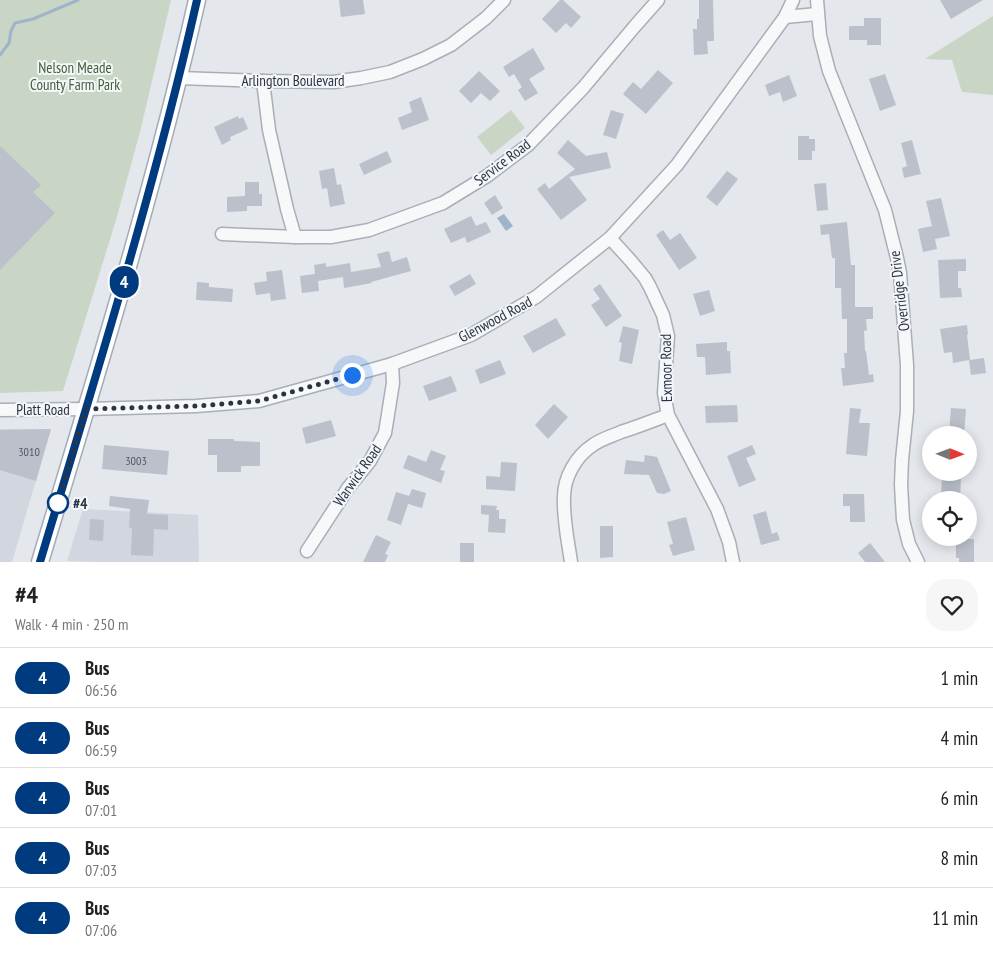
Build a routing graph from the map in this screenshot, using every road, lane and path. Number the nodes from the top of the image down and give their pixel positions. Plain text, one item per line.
1 (197, 0) edge
2 (504, 0) edge
3 (658, 0) edge
4 (793, 0) edge
5 (817, 0) edge
6 (817, 14) junction
7 (785, 18) junction
8 (178, 78) junction
9 (263, 82) junction
10 (222, 234) dead end
11 (295, 237) junction
12 (610, 238) junction
13 (392, 364) junction
14 (86, 409) junction
15 (0, 410) edge
16 (668, 415) junction
17 (307, 550) dead end
18 (40, 562) edge
19 (571, 562) edge
20 (733, 562) edge
21 (918, 562) edge

1 - 8 main road
2 - 9 street, Arlington Boulevard
3 - 11 street, Service Road
4 - 7 street, Glenwood Road
5 - 6 street, Overridge Drive
6 - 7 street
6 - 21 street, Overridge Drive
7 - 12 street, Glenwood Road
8 - 9 street, Arlington Boulevard
8 - 14 main road
9 - 11 street
10 - 11 street, Service Road
12 - 13 street, Glenwood Road
12 - 16 street, Exmoor Road
13 - 14 street, Glenwood Road
13 - 17 street, Warwick Road
14 - 15 street, Platt Road
14 - 18 main road
16 - 19 street
16 - 20 street, Exmoor Road

